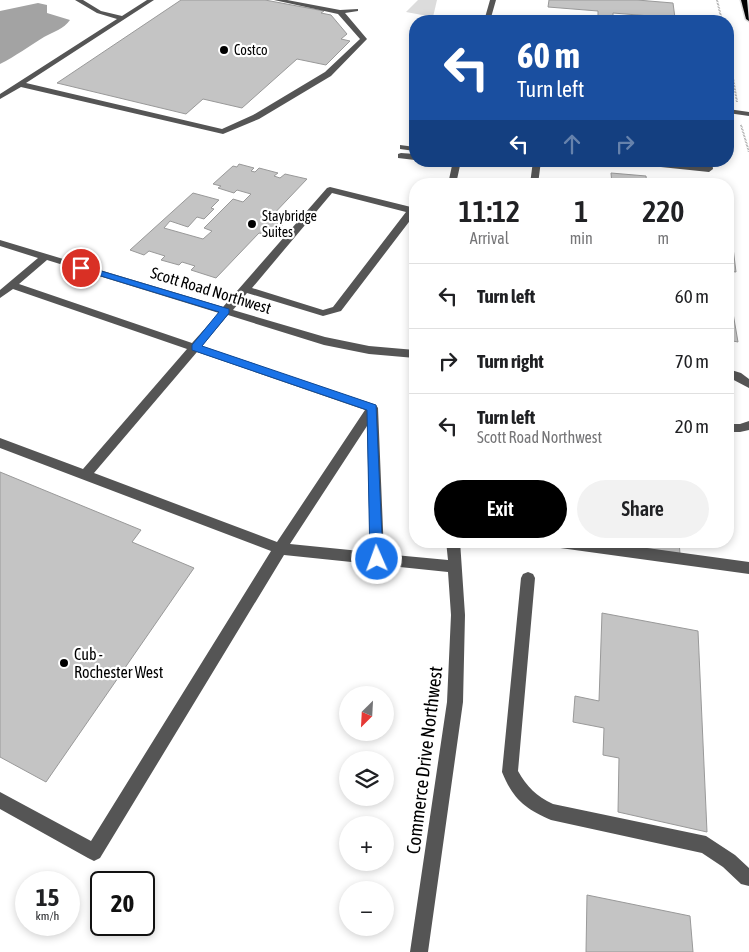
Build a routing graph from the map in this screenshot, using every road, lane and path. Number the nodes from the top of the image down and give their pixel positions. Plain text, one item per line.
1 (78, 0) edge
2 (151, 0) edge
3 (277, 0) edge
4 (493, 0) edge
5 (717, 0) edge
6 (744, 0) edge
7 (356, 10) dead end
8 (340, 12) junction
9 (490, 15) edge
10 (721, 15) edge
11 (123, 18) junction
12 (749, 19) edge
13 (20, 84) junction
14 (0, 97) edge
15 (734, 104) edge
16 (749, 105) edge
17 (734, 112) edge
18 (749, 114) edge
19 (409, 150) edge
20 (409, 154) edge
21 (690, 167) edge
22 (709, 167) edge
23 (409, 209) edge
24 (409, 216) edge
25 (0, 243) edge
26 (45, 257) junction
27 (11, 285) junction
28 (245, 289) junction
29 (0, 295) edge
30 (225, 311) junction
31 (195, 348) junction
32 (409, 353) edge
33 (734, 375) edge
34 (749, 384) edge
35 (372, 408) junction
36 (749, 425) edge
37 (734, 428) edge
38 (0, 443) edge
39 (85, 475) junction
40 (454, 548) edge
41 (604, 548) edge
42 (280, 550) junction
43 (377, 559) junction
44 (455, 567) junction
45 (749, 568) edge
46 (528, 578) dead end
47 (0, 800) edge
48 (747, 878) dead end
49 (419, 952) edge

1 - 11 street
2 - 11 street
3 - 8 street
4 - 9 street
5 - 10 path
6 - 12 main road
7 - 8 street
8 - 13 street
11 - 13 street
13 - 14 street
15 - 16 street
17 - 18 street
19 - 20 street
21 - 22 street
23 - 28 street
24 - 28 street
25 - 26 street, Scott Road Northwest
26 - 27 street
26 - 30 street, Scott Road Northwest
27 - 29 street
27 - 31 street
28 - 30 street
30 - 31 street
30 - 32 street, Scott Road Northwest
31 - 35 street
31 - 39 street
33 - 34 street
35 - 42 street
35 - 43 street
36 - 37 street
38 - 39 street
39 - 42 street
40 - 44 street, Commerce Drive Northwest
41 - 45 street
42 - 43 street
42 - 47 street
43 - 44 street
44 - 49 street, Commerce Drive Northwest
46 - 48 street

